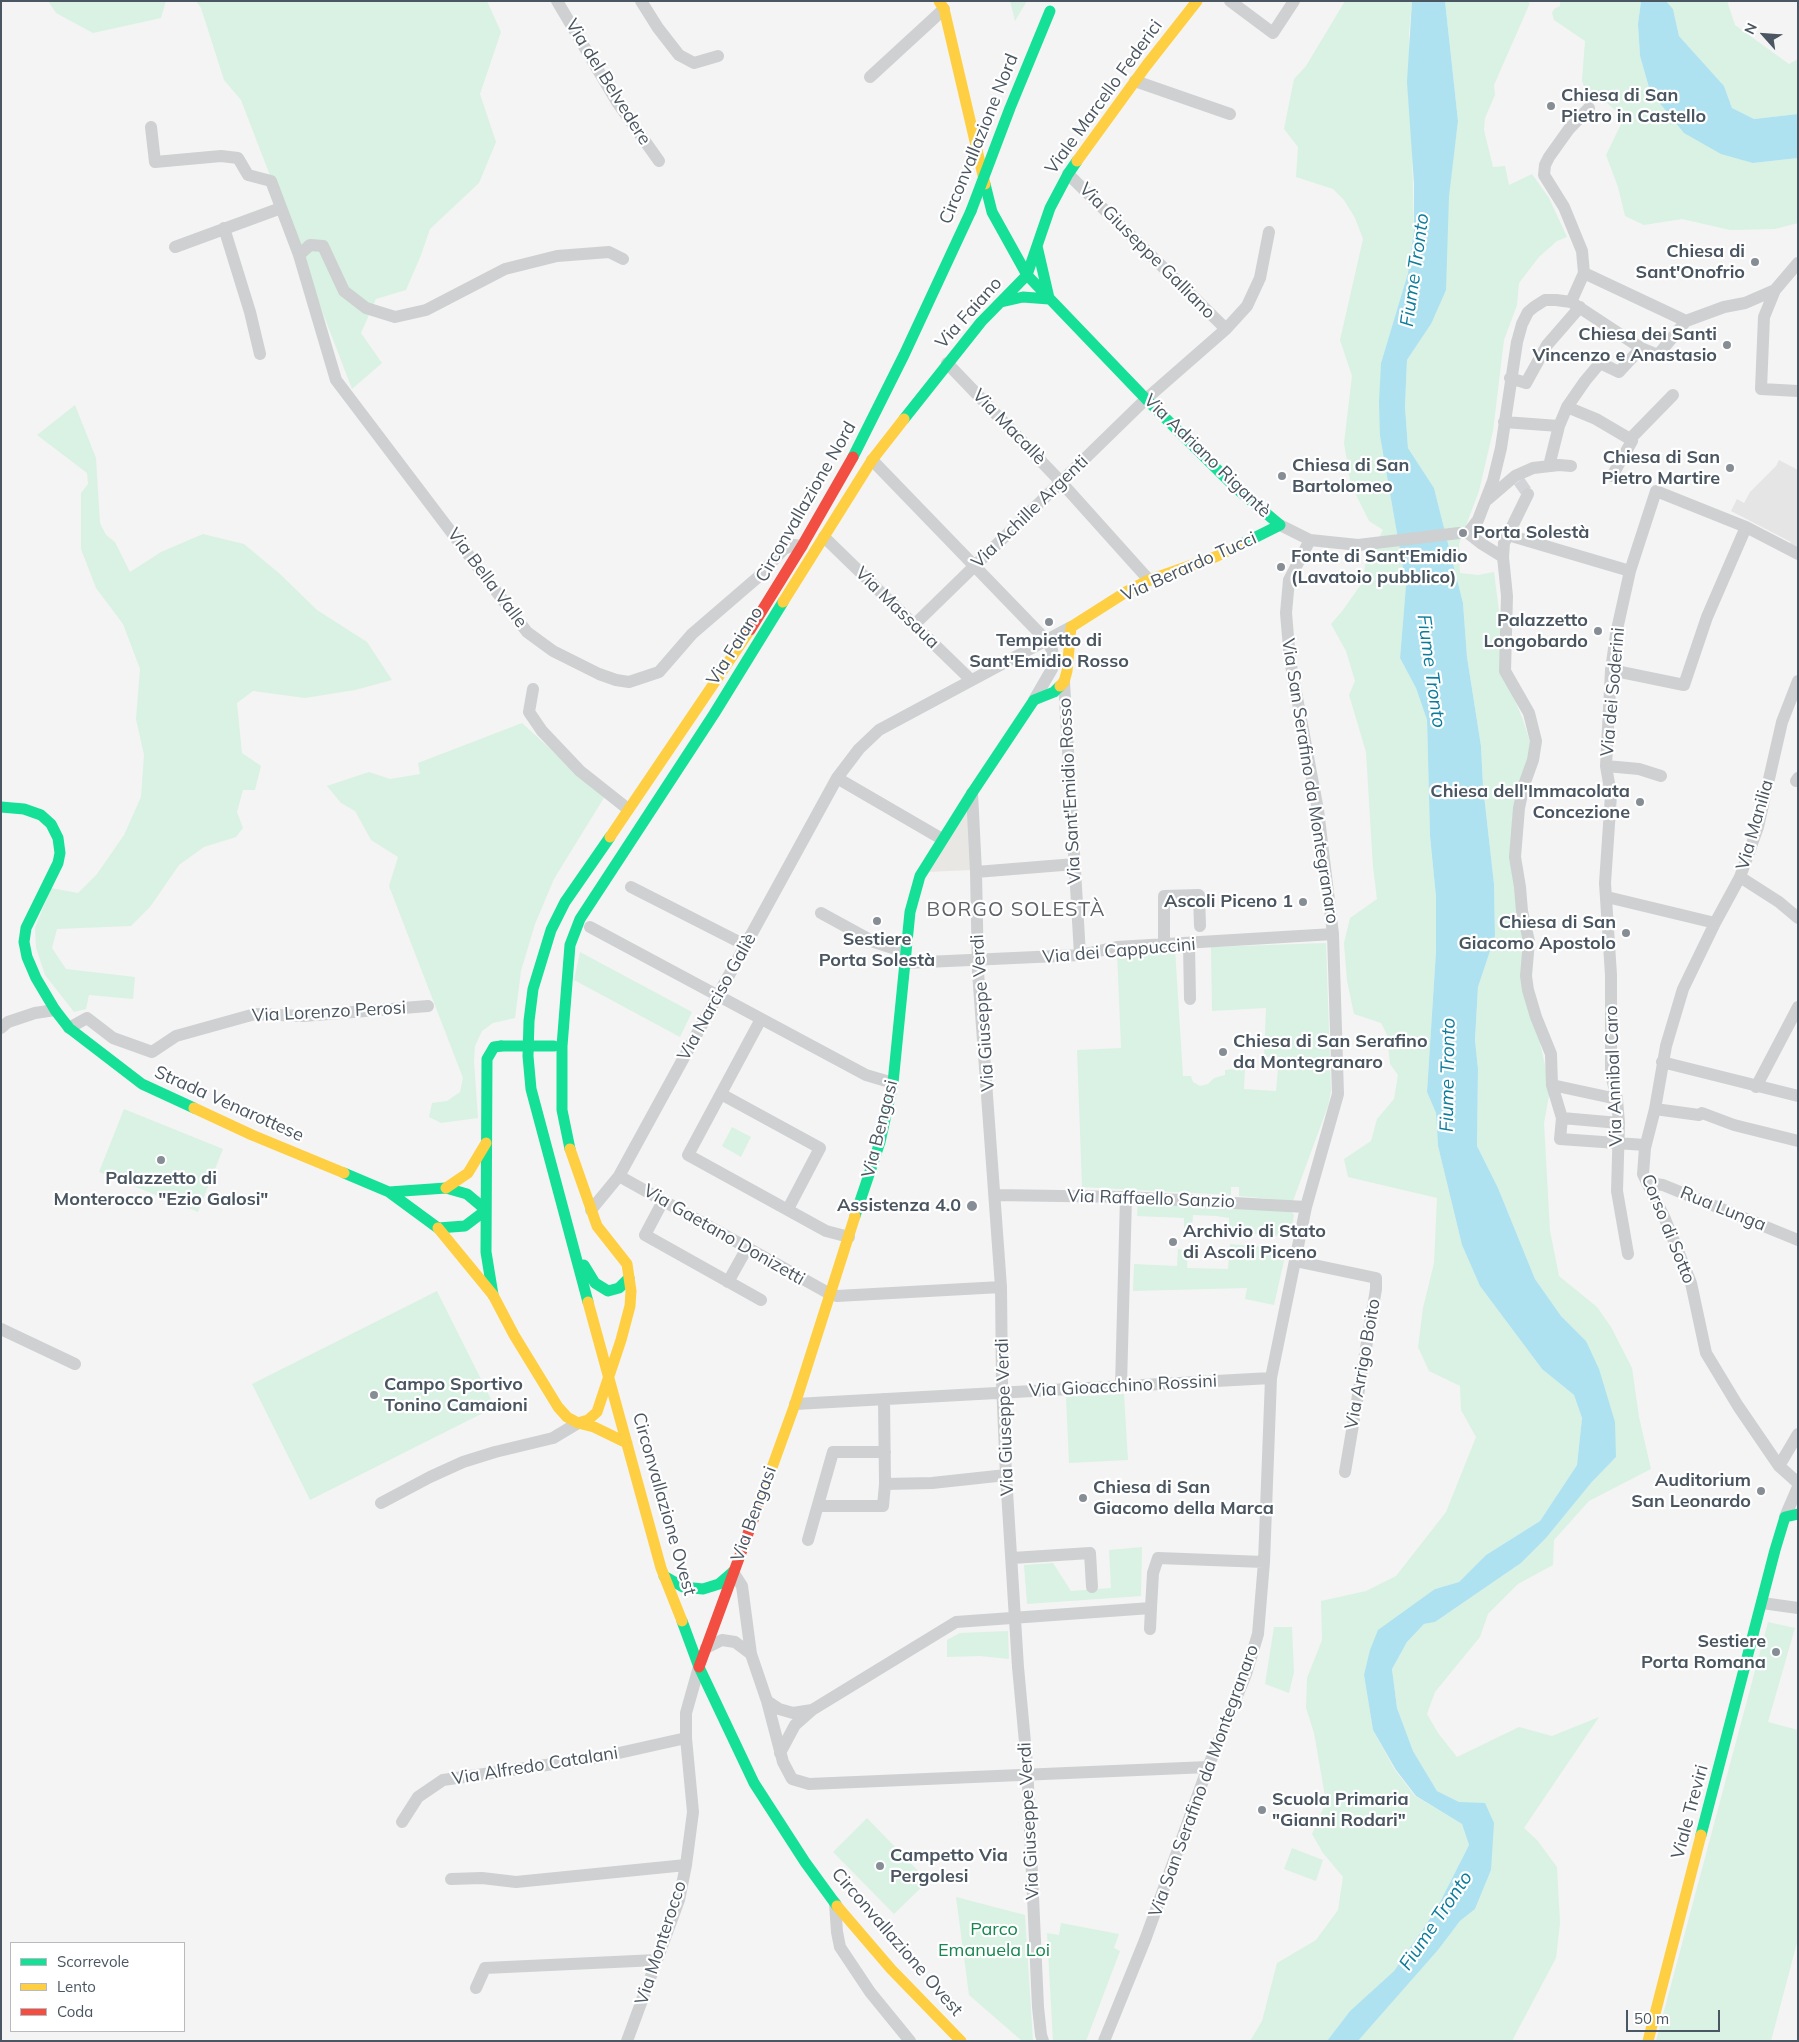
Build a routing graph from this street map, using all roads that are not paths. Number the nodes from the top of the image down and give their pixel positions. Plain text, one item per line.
1 (557, 1) edge
2 (641, 1) edge
3 (1055, 1) edge
4 (1197, 1) edge
5 (1230, 1) edge
6 (1294, 1) edge
7 (941, 5) edge
8 (718, 56) dead end
9 (870, 77) dead end
10 (1135, 81) junction
11 (1589, 108) dead end
12 (1230, 114) dead end
13 (151, 128) dead end
14 (659, 161) dead end
15 (1068, 174) junction
16 (281, 208) junction
17 (224, 228) junction
18 (1270, 232) dead end
19 (1037, 246) junction
20 (175, 247) dead end
21 (299, 255) junction
22 (624, 259) dead end
23 (1798, 263) edge
24 (1584, 273) junction
25 (1027, 275) junction
26 (1775, 290) junction
27 (1050, 299) junction
28 (1001, 302) junction
29 (1745, 302) junction
30 (1576, 305) junction
31 (1764, 317) junction
32 (1686, 321) junction
33 (1226, 329) junction
34 (1641, 348) junction
35 (260, 354) dead end
36 (947, 363) junction
37 (1510, 378) junction
38 (1798, 391) edge
39 (1673, 395) dead end
40 (1146, 399) junction
41 (1567, 407) junction
42 (1504, 422) junction
43 (1559, 426) junction
44 (1630, 440) junction
45 (872, 460) junction
46 (1549, 466) junction
47 (1571, 466) dead end
48 (1612, 476) dead end
49 (1061, 482) junction
50 (1528, 494) dead end
51 (1487, 500) junction
52 (1280, 525) junction
53 (1746, 528) junction
54 (1464, 533) junction
55 (1508, 535) junction
56 (824, 537) junction
57 (1310, 540) junction
58 (802, 546) junction
59 (1798, 554) edge
60 (1503, 557) junction
61 (975, 565) junction
62 (1630, 571) junction
63 (1150, 580) junction
64 (914, 624) junction
65 (1071, 627) junction
66 (1047, 641) junction
67 (1611, 670) junction
68 (971, 680) junction
69 (1064, 682) junction
70 (1798, 682) edge
71 (534, 689) dead end
72 (1034, 700) junction
73 (1606, 766) junction
74 (1661, 776) dead end
75 (837, 778) junction
76 (972, 793) junction
77 (1, 807) edge
78 (628, 809) junction
79 (942, 839) junction
80 (1074, 864) junction
81 (976, 872) junction
82 (1740, 877) junction
83 (631, 887) dead end
84 (1607, 897) junction
85 (821, 914) dead end
86 (1798, 918) edge
87 (1715, 923) junction
88 (1200, 926) dead end
89 (590, 928) dead end
90 (1333, 934) junction
91 (1195, 944) junction
92 (745, 945) junction
93 (1164, 945) junction
94 (1080, 955) junction
95 (905, 958) junction
96 (978, 960) junction
97 (533, 988) joint
98 (718, 996) junction
99 (1190, 999) dead end
100 (53, 1005) junction
101 (428, 1006) dead end
102 (1798, 1007) edge
103 (761, 1019) junction
104 (1, 1028) edge
105 (69, 1028) junction
106 (558, 1046) junction
107 (1662, 1062) junction
108 (893, 1082) junction
109 (1552, 1085) junction
110 (1756, 1086) junction
111 (721, 1094) junction
112 (1798, 1096) edge
113 (1617, 1099) junction
114 (1655, 1109) junction
115 (1562, 1118) junction
116 (1618, 1123) junction
117 (1798, 1141) edge
118 (486, 1142) junction
119 (1617, 1143) junction
120 (1646, 1145) junction
121 (619, 1176) junction
122 (1647, 1183) junction
123 (446, 1188) junction
124 (389, 1192) junction
125 (996, 1195) junction
126 (1126, 1197) junction
127 (663, 1201) junction
128 (1306, 1206) junction
129 (788, 1208) junction
130 (486, 1210) junction
131 (591, 1210) junction
132 (438, 1228) junction
133 (849, 1237) junction
134 (1798, 1240) edge
135 (747, 1248) junction
136 (576, 1251) junction
137 (1628, 1254) dead end
138 (1295, 1261) junction
139 (629, 1278) junction
140 (728, 1282) junction
141 (1001, 1287) junction
142 (830, 1294) junction
143 (493, 1295) junction
144 (761, 1300) dead end
145 (1, 1329) edge
146 (74, 1364) dead end
147 (608, 1376) junction
148 (1271, 1378) junction
149 (1121, 1386) junction
150 (1002, 1392) junction
151 (884, 1399) junction
152 (795, 1404) junction
153 (578, 1423) junction
154 (1798, 1434) edge
155 (627, 1443) junction
156 (885, 1452) junction
157 (1779, 1466) junction
158 (1345, 1472) dead end
159 (1006, 1475) junction
160 (885, 1484) junction
161 (1798, 1485) edge
162 (382, 1503) dead end
163 (818, 1506) junction
164 (1798, 1514) edge
165 (1785, 1518) junction
166 (808, 1540) dead end
167 (1012, 1558) junction
168 (1264, 1562) junction
169 (733, 1572) junction
170 (664, 1576) junction
171 (1092, 1586) dead end
172 (1763, 1597) junction
173 (1798, 1607) edge
174 (1151, 1608) junction
175 (1016, 1617) junction
176 (1150, 1629) dead end
177 (706, 1648) junction
178 (751, 1654) junction
179 (699, 1667) junction
180 (767, 1701) junction
181 (812, 1710) junction
182 (686, 1738) junction
183 (780, 1753) junction
184 (1208, 1767) junction
185 (1027, 1775) junction
186 (402, 1822) dead end
187 (686, 1865) junction
188 (451, 1879) dead end
189 (835, 1903) junction
190 (657, 1960) junction
191 (476, 1988) dead end
192 (627, 2041) edge
193 (910, 2041) edge
194 (961, 2041) edge
195 (1043, 2041) edge
196 (1104, 2041) edge
197 (1648, 2041) edge

1 - 14 street, Via del Belvedere
2 - 8 street
3 - 58 main road, Circonvallazione Nord, bridge
4 - 10 main road, Viale Marcello Federici
5 - 6 street
7 - 9 street
7 - 25 main road, Via Adriano Rigantè
10 - 12 street
10 - 15 main road, Viale Marcello Federici
11 - 24 street
13 - 16 street, Via Bella Valle
15 - 19 main road, Viale Marcello Federici
15 - 33 street, Via Giuseppe Galliano
16 - 17 street
16 - 21 street, Via Bella Valle
17 - 20 street
17 - 35 street
18 - 33 street, Via Achille Argenti
19 - 25 main road, Viale Marcello Federici
19 - 27 main road
21 - 22 street
21 - 58 street, Via Bella Valle
23 - 26 street
24 - 30 street
24 - 32 street
25 - 27 main road, Via Adriano Rigantè
25 - 28 main road, Via Faiano
26 - 29 street
26 - 31 street
27 - 28 main road
27 - 40 main road, Via Adriano Rigantè
28 - 36 main road, Via Faiano
29 - 31 street
29 - 32 street
30 - 34 street
30 - 37 street
30 - 37 street
31 - 38 street
32 - 34 street
33 - 40 street, Via Achille Argenti
34 - 41 street
36 - 45 main road, Via Faiano
36 - 49 street, Via Macallè
37 - 42 street
39 - 44 street
40 - 49 street, Via Achille Argenti
40 - 52 main road, Via Adriano Rigantè
41 - 43 street
41 - 44 street
42 - 43 street
42 - 51 street
43 - 46 street
44 - 48 street
45 - 56 main road, Via Faiano
45 - 61 street
46 - 47 street
46 - 51 street
49 - 61 street, Via Achille Argenti
49 - 63 street, Via Macallè
50 - 55 street
51 - 54 street
52 - 57 street, Via Adriano Rigantè
52 - 63 main road, Via Berardo Tucci
53 - 59 street
53 - 62 street, Via dei Soderini
53 - 67 street
54 - 57 street, Via Adriano Rigantè
54 - 60 street
55 - 60 street
55 - 62 street
56 - 64 street, Via Massaua
56 - 106 main road, Via Faiano
57 - 90 street, Via San Serafino da Montegranaro
58 - 78 main road, Circonvallazione Nord
60 - 109 street
61 - 64 street, Via Achille Argenti
61 - 66 street
62 - 67 street, Via dei Soderini
63 - 65 main road, Via Berardo Tucci
64 - 68 street, Via Massaua
65 - 66 street, Via Berardo Tucci
65 - 69 main road, Via Sant'Emidio Rosso
66 - 68 street, Via Berardo Tucci
66 - 72 street, Via Bengasi
67 - 73 street, Via dei Soderini
68 - 75 street, Via Narciso Galiè
69 - 72 main road
69 - 80 street, Via Sant'Emidio Rosso
70 - 82 street, Via Manilia
71 - 78 street
72 - 76 main road, Via Bengasi
73 - 74 street
73 - 84 street, Via dei Soderini
75 - 79 street
75 - 92 street, Via Narciso Galiè
76 - 79 main road, Via Bengasi
76 - 81 street, Via Giuseppe Verdi
77 - 100 main road, Strada Venarottese
78 - 97 main road, Circonvallazione Nord
79 - 95 main road, Via Bengasi
80 - 81 street
80 - 94 street, Via Sant'Emidio Rosso
81 - 96 street, Via Giuseppe Verdi
82 - 86 street
82 - 87 street, Via Manilia
83 - 92 street
84 - 87 street
84 - 113 street, Via Annibal Caro
85 - 95 street
87 - 107 street, Corso di Sotto
88 - 93 street
89 - 98 street
90 - 91 street, Via dei Cappuccini
90 - 128 street, Via San Serafino da Montegranaro
91 - 93 street, Via dei Cappuccini
91 - 99 street
92 - 98 street, Via Narciso Galiè
93 - 94 street, Via dei Cappuccini
94 - 96 street, Via dei Cappuccini
95 - 96 street, Via dei Cappuccini
95 - 108 main road, Via Bengasi
96 - 125 street, Via Giuseppe Verdi
97 - 136 main road, Circonvallazione Ovest
98 - 103 street
98 - 121 street, Via Narciso Galiè
100 - 104 street
100 - 105 main road, Strada Venarottese
101 - 105 street, Via Lorenzo Perosi
102 - 110 street
103 - 108 street
103 - 111 street
105 - 124 main road, Strada Venarottese
106 - 118 main road, Strada Venarottese, bridge
106 - 131 main road
107 - 110 street
107 - 114 street, Corso di Sotto
108 - 133 main road, Via Bengasi
109 - 113 street
109 - 115 street
110 - 112 street
111 - 129 street
111 - 129 street
113 - 116 street, Via Annibal Caro
114 - 117 street
114 - 120 street, Corso di Sotto
115 - 116 street
115 - 119 street
116 - 119 street, Via Annibal Caro
118 - 123 main road, Strada Venarottese
118 - 130 main road, Strada Venarottese
119 - 120 street
119 - 137 street, Via Annibal Caro
120 - 122 street, Corso di Sotto
121 - 127 street, Via Gaetano Donizetti
121 - 131 street, Via Narciso Galiè
122 - 134 street, Rua Lunga
122 - 157 street, Corso di Sotto
123 - 124 main road, Strada Venarottese
123 - 130 main road, Strada Venarottese
124 - 132 main road, Strada Venarottese
125 - 126 street, Via Raffaello Sanzio
125 - 141 street, Via Giuseppe Verdi
126 - 128 street, Via Raffaello Sanzio
126 - 149 street
127 - 135 street, Via Gaetano Donizetti
127 - 140 street
128 - 138 street, Via San Serafino da Montegranaro
129 - 133 street
130 - 132 main road
130 - 143 main road, Strada Venarottese
131 - 139 main road
132 - 143 main road, Strada Venarottese
133 - 142 main road, Via Bengasi
135 - 140 street
135 - 142 street, Via Gaetano Donizetti
136 - 139 main road
136 - 147 main road, Circonvallazione Ovest
138 - 148 street, Via San Serafino da Montegranaro
138 - 158 street, Via Arrigo Boito
139 - 147 main road
140 - 144 street
141 - 142 street
141 - 150 street, Via Giuseppe Verdi
142 - 152 main road, Via Bengasi
143 - 153 main road, Strada Venarottese
145 - 146 street
147 - 153 main road
147 - 155 main road, Circonvallazione Ovest
148 - 149 street, Via Gioacchino Rossini
148 - 168 street, Via San Serafino da Montegranaro
149 - 150 street, Via Gioacchino Rossini
150 - 151 street, Via Gioacchino Rossini
150 - 159 street, Via Giuseppe Verdi
151 - 152 street, Via Gioacchino Rossini
151 - 156 street
152 - 169 main road, Via Bengasi
153 - 155 main road, Strada Venarottese
153 - 162 street
154 - 157 street
155 - 170 main road, Circonvallazione Ovest
156 - 160 street
156 - 163 street
157 - 161 street, Corso di Sotto
159 - 160 street
159 - 167 street, Via Giuseppe Verdi
160 - 163 street
161 - 165 street
163 - 166 street
164 - 165 main road
165 - 172 main road, Viale Treviri
167 - 171 street
167 - 175 street, Via Giuseppe Verdi
168 - 174 street
168 - 184 street, Via San Serafino da Montegranaro
169 - 170 main road, Via Bengasi
169 - 177 main road, Via Bengasi
169 - 178 street
170 - 179 main road, Circonvallazione Ovest
172 - 173 street
172 - 197 main road, Viale Treviri
174 - 175 street
174 - 176 street
175 - 181 street
175 - 185 street, Via Giuseppe Verdi
177 - 178 street
177 - 179 main road, Via Bengasi
178 - 180 street
179 - 182 street, Via Monterocco
179 - 189 main road, Circonvallazione Ovest
180 - 181 street
180 - 183 street
181 - 183 street
182 - 186 street, Via Alfredo Catalani
182 - 187 street, Via Monterocco
183 - 185 street
184 - 185 street
184 - 196 street, Via San Serafino da Montegranaro
185 - 195 street, Via Giuseppe Verdi
187 - 188 street
187 - 190 street, Via Monterocco
189 - 193 street
189 - 194 main road, Circonvallazione Ovest
190 - 191 street
190 - 192 street, Via Monterocco

